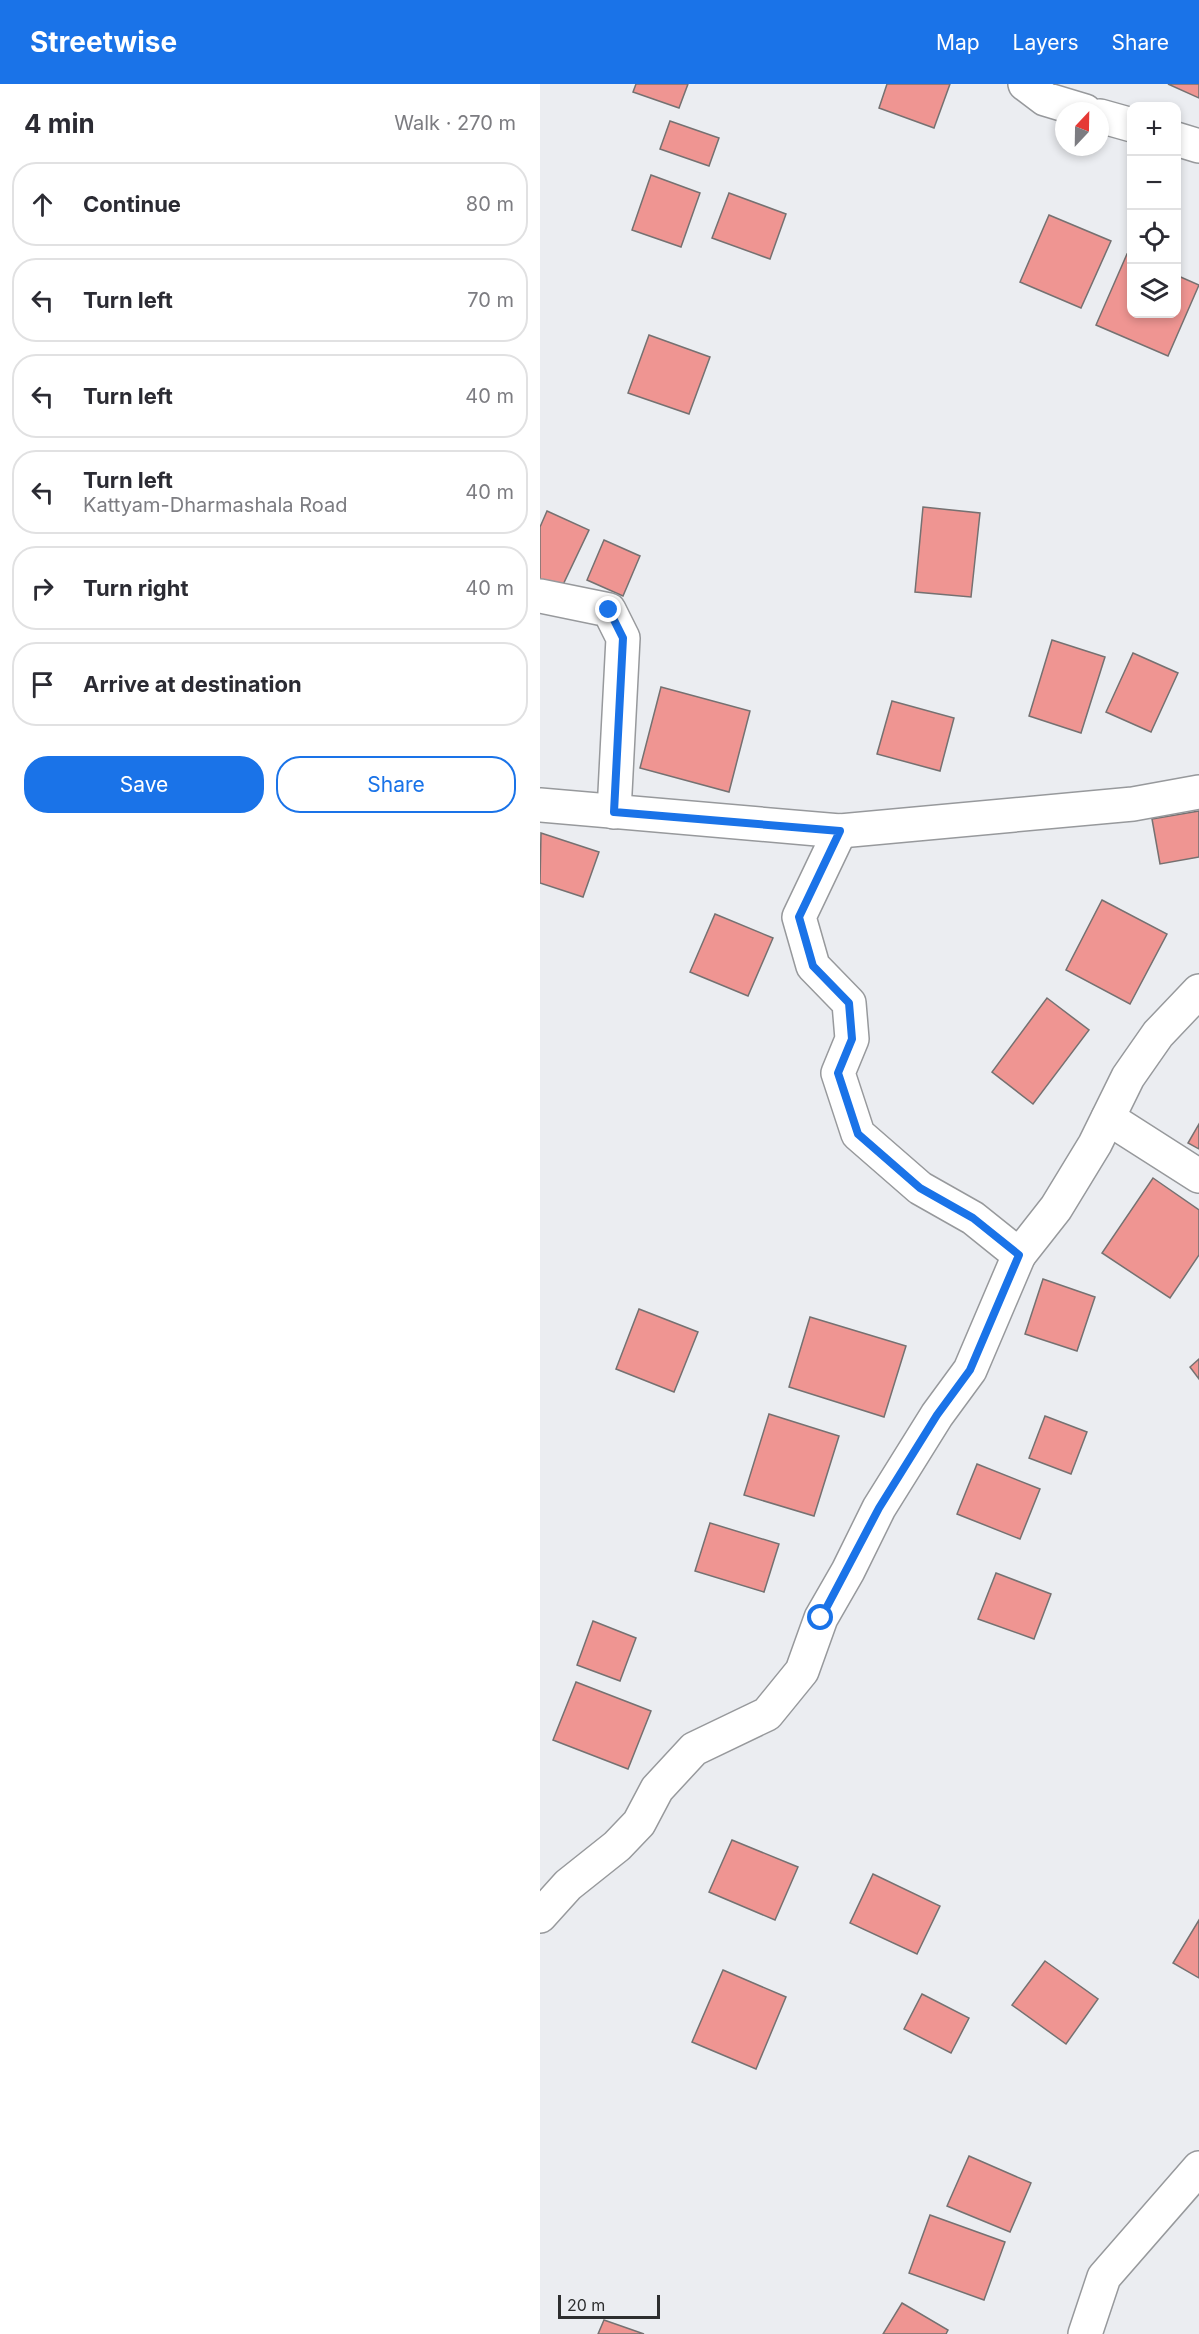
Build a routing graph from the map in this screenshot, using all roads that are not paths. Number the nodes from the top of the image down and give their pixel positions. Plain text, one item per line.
1 (1025, 84) edge
2 (1055, 102) edge
3 (1109, 119) edge
4 (1127, 124) edge
5 (1181, 141) edge
6 (1199, 146) edge
7 (540, 596) edge
8 (1199, 792) edge
9 (540, 805) edge
10 (614, 812) junction
11 (840, 831) junction
12 (1199, 991) edge
13 (1108, 1118) junction
14 (1199, 1176) edge
15 (1019, 1255) junction
16 (540, 1916) edge
17 (1199, 2168) edge
18 (1086, 2334) edge

1 - 2 street
3 - 4 street
5 - 6 street
7 - 10 street
8 - 11 street
9 - 10 street
10 - 11 street
11 - 15 street
12 - 13 street
13 - 14 street
13 - 15 street
15 - 16 street
17 - 18 street

